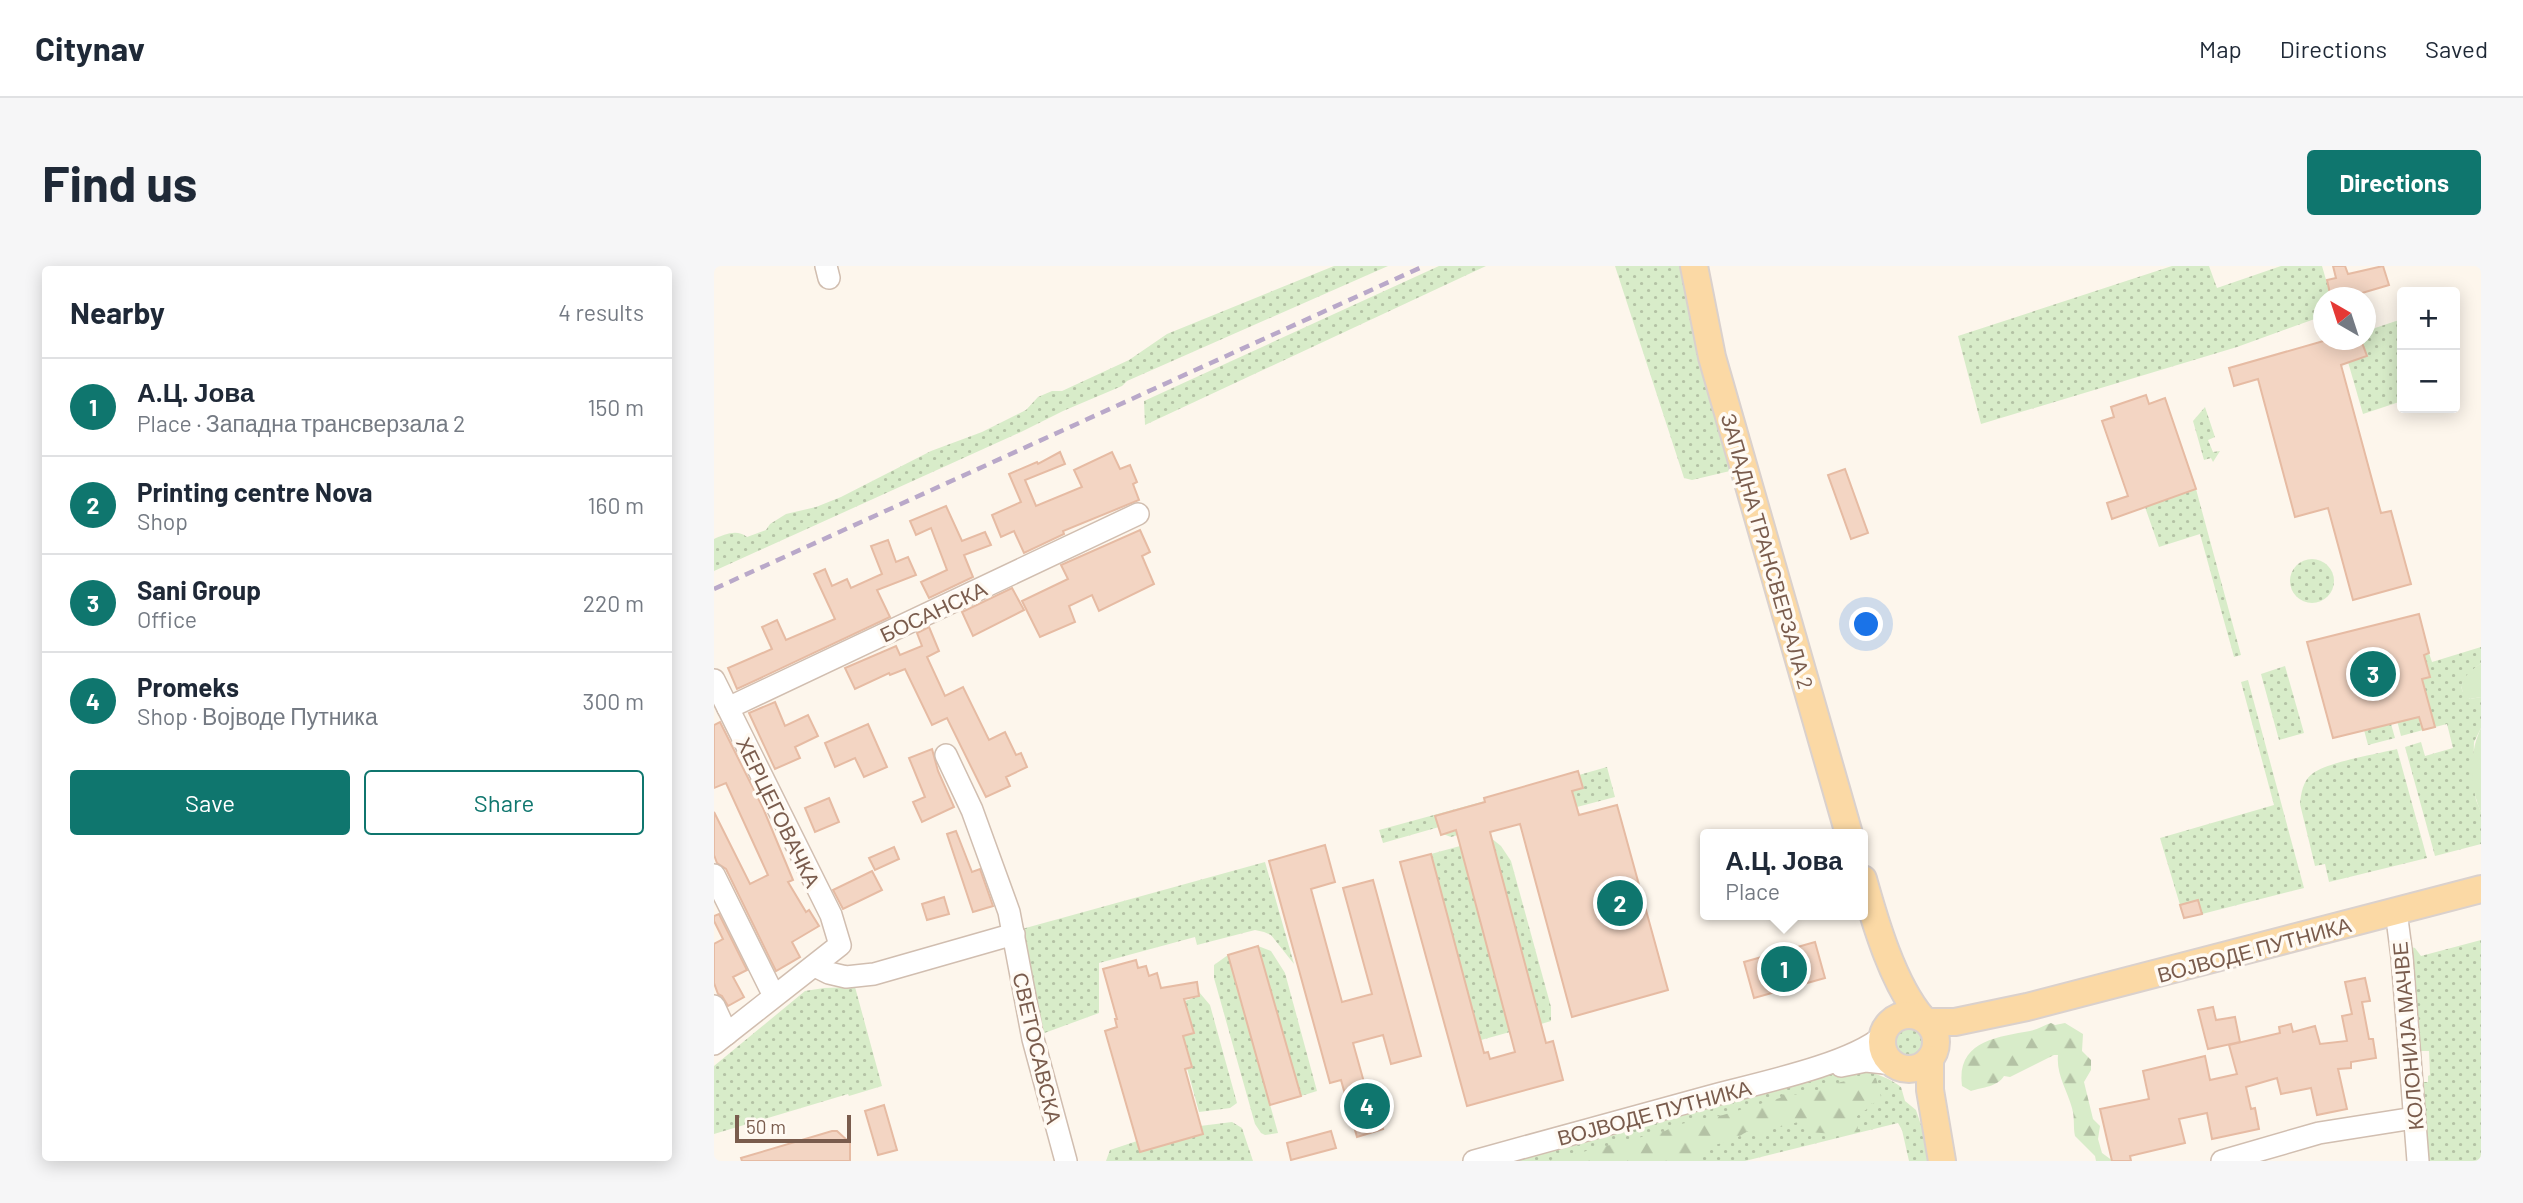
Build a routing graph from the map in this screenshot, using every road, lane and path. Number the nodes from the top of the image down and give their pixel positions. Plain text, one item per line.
1 (1694, 266) edge
2 (1138, 514) dead end
3 (714, 680) edge
4 (728, 708) junction
5 (946, 755) dead end
6 (1848, 829) edge
7 (714, 875) edge
8 (2481, 888) edge
9 (1868, 896) edge
10 (2396, 911) junction
11 (1876, 922) junction
12 (1014, 934) junction
13 (815, 966) junction
14 (774, 996) junction
15 (714, 1006) edge
16 (2027, 1007) junction
17 (1925, 1020) junction
18 (1885, 1031) junction
19 (721, 1039) edge
20 (1932, 1056) junction
21 (1897, 1066) junction
22 (1794, 1074) junction
23 (2414, 1118) junction
24 (1066, 1161) edge
25 (1474, 1161) edge
26 (1942, 1161) edge
27 (2222, 1161) edge
28 (2418, 1161) edge

1 - 6 main road, ЗАПАДНА ТРАНСВЕРЗАЛА 2
2 - 4 street, БОСАНСКА
3 - 4 street, ХЕРЦЕГОВАЧКА
4 - 13 street, ХЕРЦЕГОВАЧКА
5 - 12 street, СВЕТОСАВСКА
7 - 14 street
8 - 10 main road, ВОЈВОДЕ ПУТНИКА
9 - 11 main road
10 - 16 main road, ВОЈВОДЕ ПУТНИКА
10 - 23 street, КОЛОНИЈА МАЧВЕ
11 - 17 main road
11 - 18 main road
12 - 13 street
12 - 24 street, СВЕТОСАВСКА
13 - 14 street
14 - 19 street
15 - 19 street
16 - 17 main road, ВОЈВОДЕ ПУТНИКА
16 - 20 main road, ВОЈВОДЕ ПУТНИКА
17 - 18 main road
17 - 20 main road
18 - 21 main road
18 - 22 street, ВОЈВОДЕ ПУТНИКА
20 - 21 main road
20 - 26 main road
21 - 22 street, ВОЈВОДЕ ПУТНИКА
21 - 26 main road
22 - 25 street, ВОЈВОДЕ ПУТНИКА
23 - 27 street
23 - 28 street, КОЛОНИЈА МАЧВЕ

